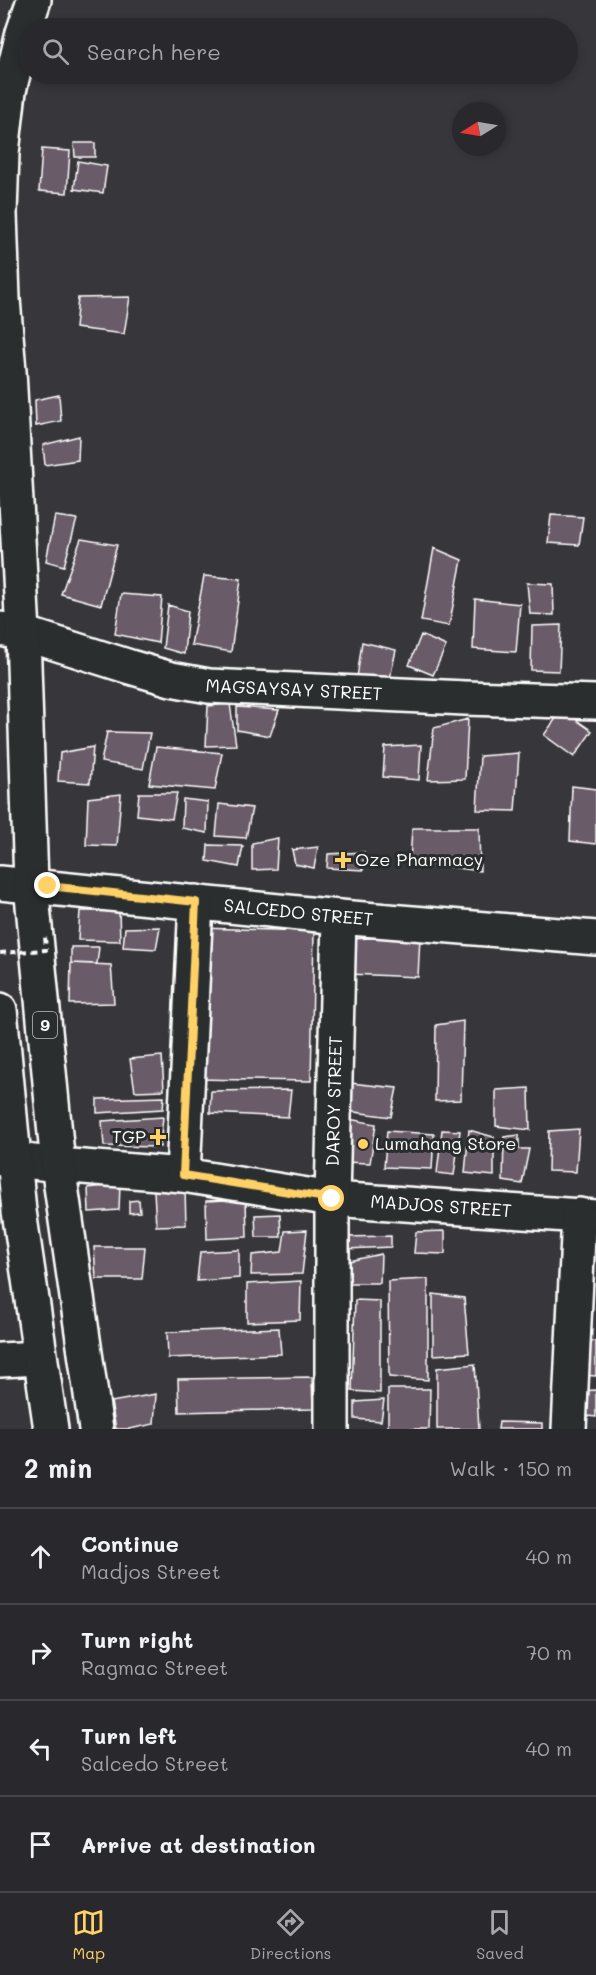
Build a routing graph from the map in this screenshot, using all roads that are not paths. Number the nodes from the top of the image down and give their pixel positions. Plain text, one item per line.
1 (34, 0) edge
2 (28, 18) edge
3 (18, 54) edge
4 (11, 631) edge
5 (596, 702) edge
6 (16, 884) edge
7 (196, 902) junction
8 (339, 917) junction
9 (596, 938) edge
10 (0, 1010) edge
11 (7, 1158) edge
12 (58, 1165) junction
13 (183, 1175) junction
14 (332, 1199) junction
15 (587, 1216) edge
16 (40, 1358) junction
17 (0, 1360) edge
18 (51, 1429) edge
19 (96, 1429) edge
20 (333, 1429) edge
21 (569, 1429) edge

1 - 2 main road, 9
3 - 4 main road, 9
4 - 5 main road, MAGSAYSAY STREET
4 - 6 main road, 9
6 - 7 main road, SALCEDO STREET
6 - 12 main road, 9
7 - 8 main road, SALCEDO STREET
7 - 13 main road
8 - 9 main road, SALCEDO STREET
8 - 14 main road, DAROY STREET
10 - 11 main road
11 - 12 main road, MADJOS STREET
11 - 16 main road
12 - 13 main road, MADJOS STREET
12 - 19 main road, 9
13 - 14 main road, MADJOS STREET
14 - 15 main road, MADJOS STREET
14 - 20 main road, DAROY STREET
15 - 21 main road
16 - 17 main road
16 - 18 main road

